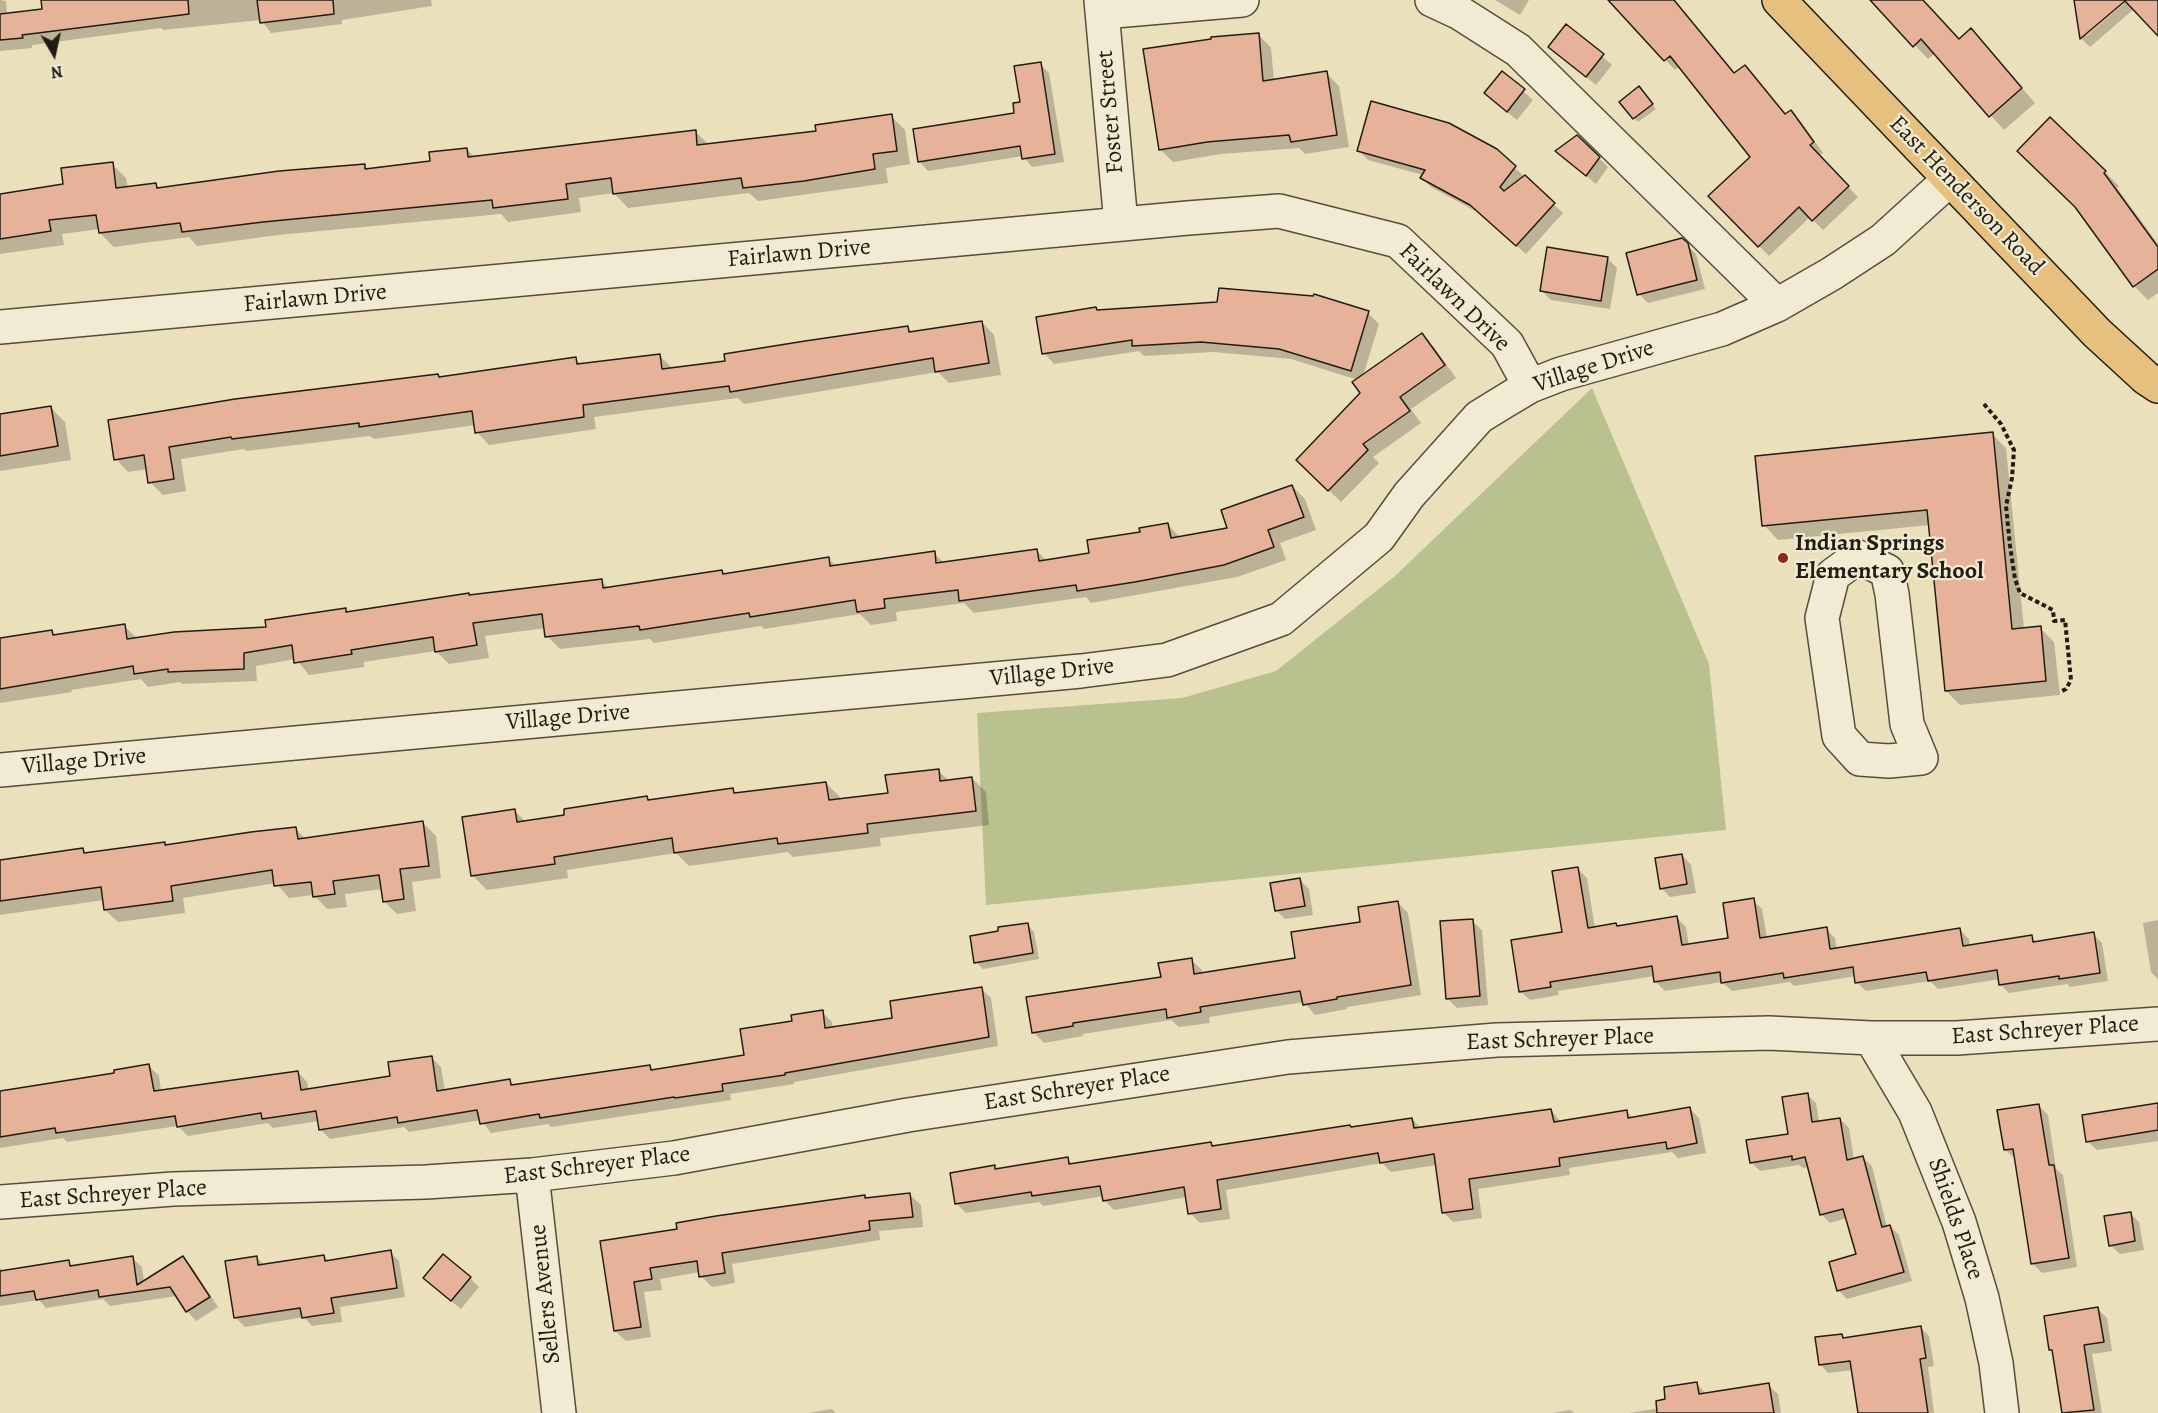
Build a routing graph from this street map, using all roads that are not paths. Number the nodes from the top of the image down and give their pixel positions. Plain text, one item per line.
1 (1242, 0) edge
2 (1432, 0) edge
3 (1779, 0) edge
4 (1102, 6) edge
5 (1950, 179) junction
6 (1122, 224) junction
7 (1777, 305) junction
8 (0, 327) edge
9 (1530, 386) junction
10 (2158, 386) edge
11 (1921, 758) joint
12 (0, 770) edge
13 (2158, 1024) edge
14 (1871, 1038) junction
15 (532, 1175) junction
16 (0, 1202) edge
17 (559, 1413) edge
18 (2002, 1413) edge

1 - 4 street
2 - 7 street
3 - 5 main road, East Henderson Road
4 - 6 street, Foster Street
5 - 7 street, Village Drive
5 - 10 main road, East Henderson Road
6 - 8 street, Fairlawn Drive
6 - 9 street, Fairlawn Drive
7 - 9 street, Village Drive
9 - 12 street, Village Drive
11 - 11 street
13 - 14 street, East Schreyer Place
14 - 15 street, East Schreyer Place
14 - 18 street, Shields Place
15 - 16 street, East Schreyer Place
15 - 17 street, Sellers Avenue

